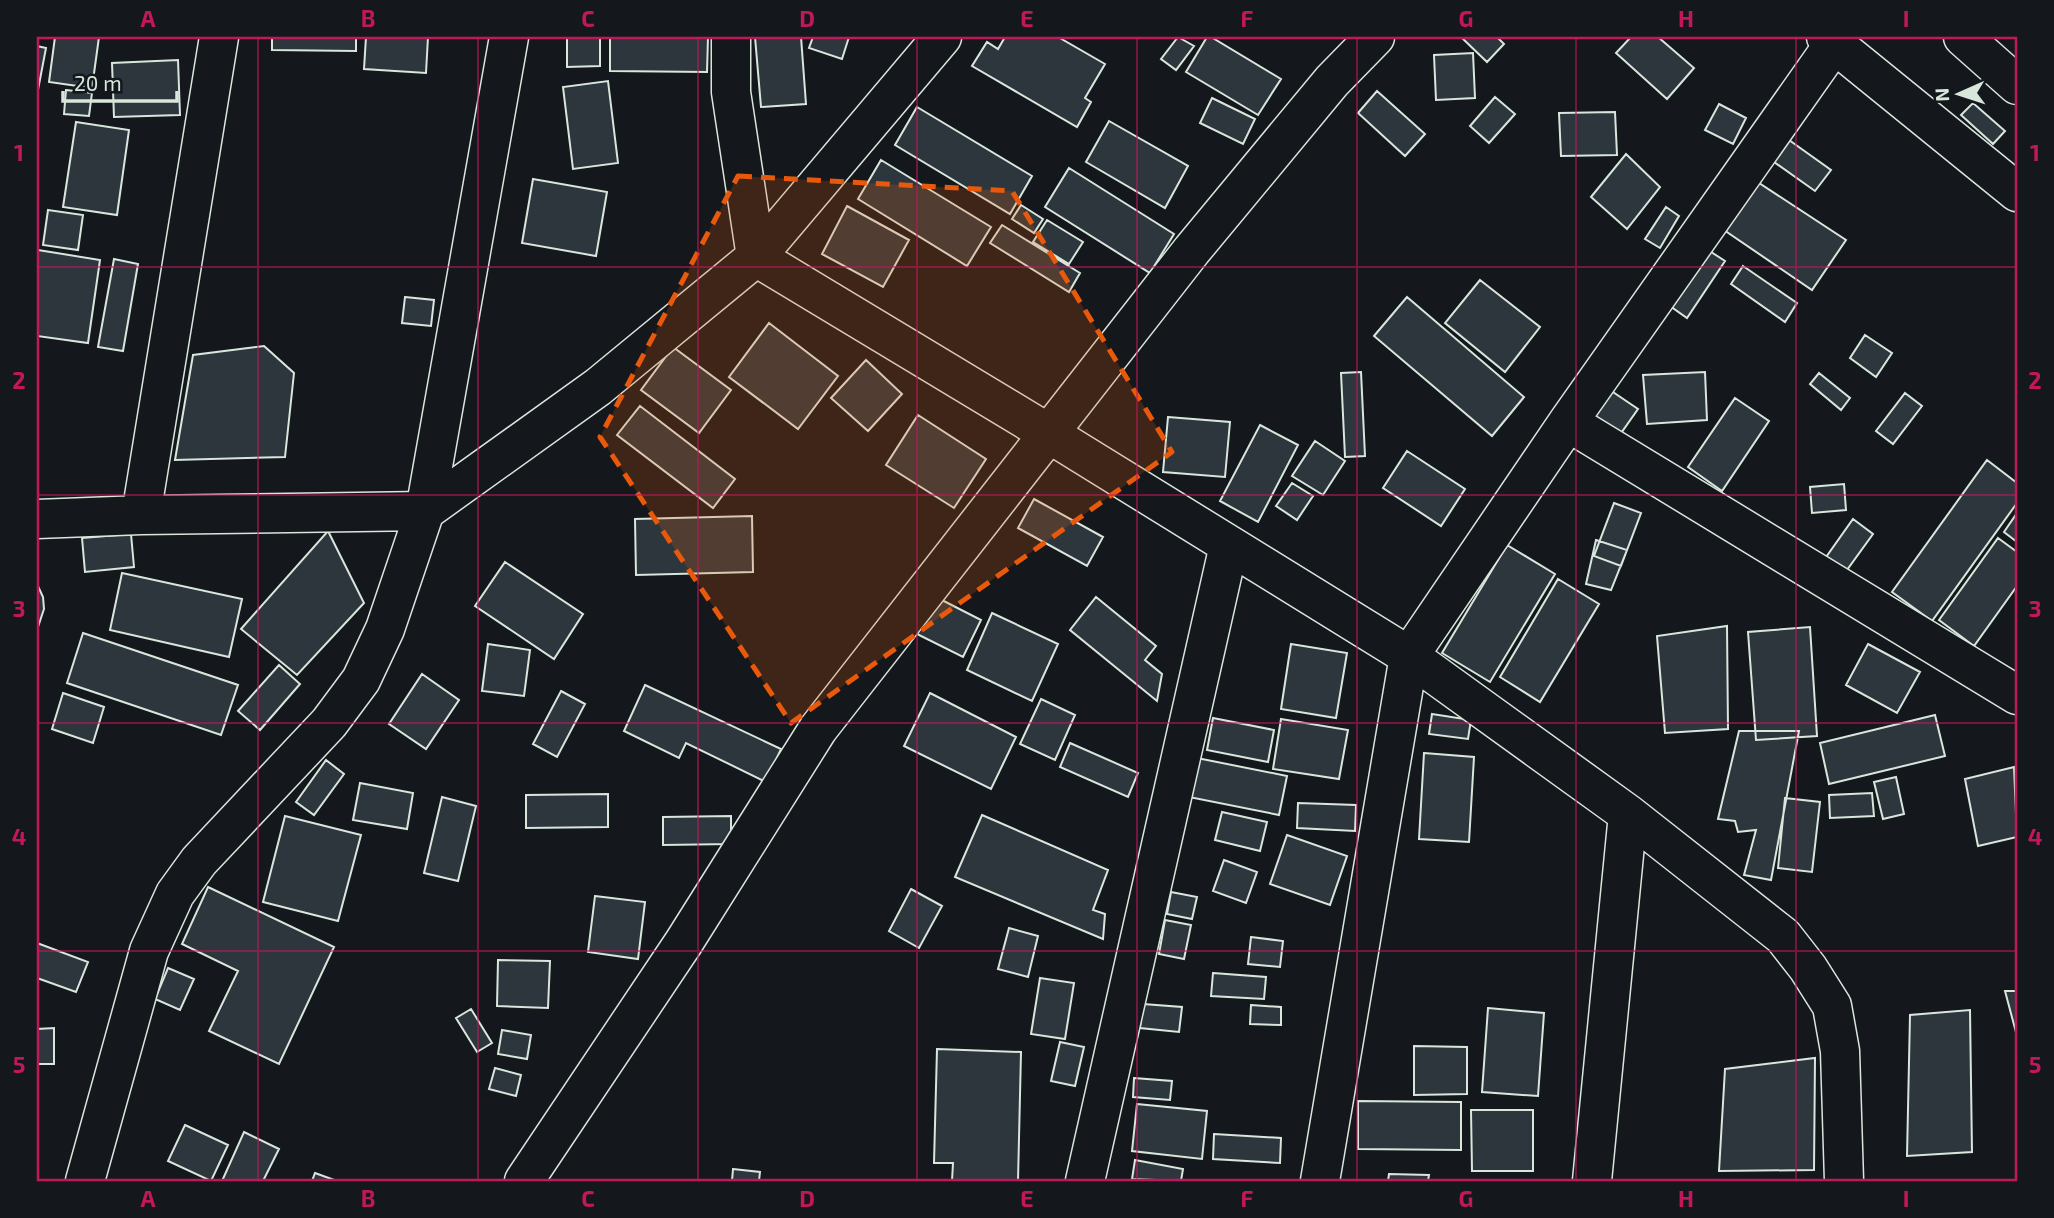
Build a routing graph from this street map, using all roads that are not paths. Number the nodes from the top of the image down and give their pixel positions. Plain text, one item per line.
1 (219, 37) edge
2 (509, 37) edge
3 (730, 37) edge
4 (942, 37) edge
5 (1376, 37) edge
6 (1963, 37) edge
7 (1830, 40) edge
8 (2017, 85) edge
9 (2017, 192) edge
10 (756, 257) junction
11 (1568, 422) junction
12 (1048, 433) junction
13 (425, 512) junction
14 (141, 515) junction
15 (37, 519) edge
16 (1229, 545) junction
17 (1409, 656) junction
18 (2017, 695) edge
19 (1628, 814) junction
20 (87, 1181) edge
21 (524, 1181) edge
22 (1086, 1181) edge
23 (1320, 1181) edge
24 (1592, 1181) edge
25 (1844, 1181) edge

1 - 14 street
2 - 13 street
3 - 10 street
4 - 10 street
5 - 12 street
6 - 8 street
7 - 9 street
7 - 11 street
10 - 12 street
10 - 13 street
11 - 17 street
11 - 18 street
12 - 16 street
12 - 21 street
13 - 14 street
13 - 20 street
14 - 15 street
16 - 17 street
16 - 22 street
17 - 19 street
17 - 23 street
19 - 24 street
19 - 25 street

